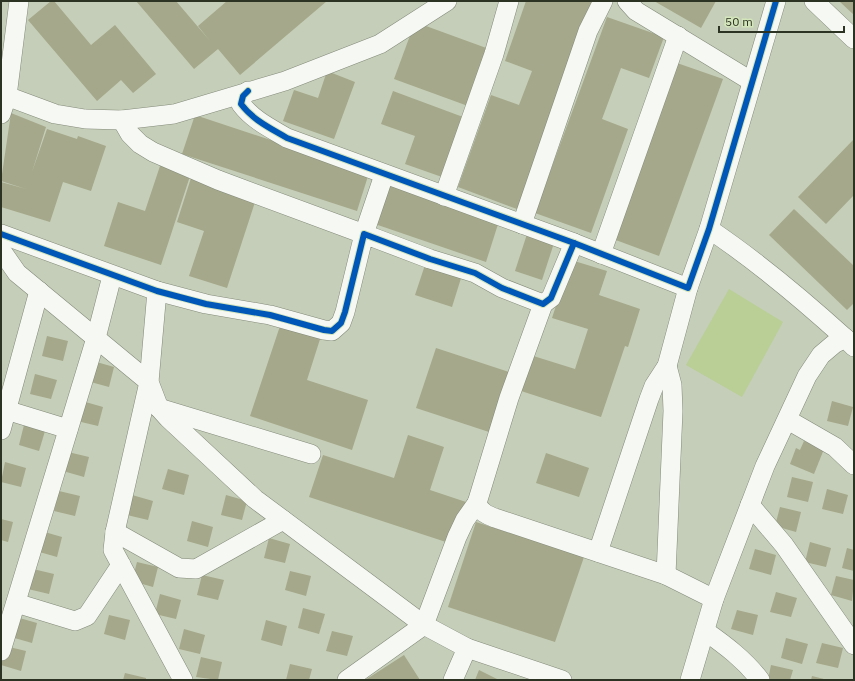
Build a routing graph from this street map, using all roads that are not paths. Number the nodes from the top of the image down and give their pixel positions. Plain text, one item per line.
1 (19, 1) edge
2 (447, 1) edge
3 (510, 1) edge
4 (603, 1) edge
5 (627, 1) edge
6 (776, 1) edge
7 (814, 1) edge
8 (678, 36) junction
9 (854, 39) edge
10 (751, 81) junction
11 (248, 91) junction
12 (4, 95) edge
13 (1, 114) edge
14 (122, 120) junction
15 (384, 175) junction
16 (444, 196) junction
17 (522, 224) junction
18 (709, 229) junction
19 (1, 234) edge
20 (364, 234) junction
21 (574, 243) junction
22 (1, 250) edge
23 (601, 254) junction
24 (112, 276) junction
25 (688, 288) junction
26 (38, 291) junction
27 (157, 291) junction
28 (543, 304) junction
29 (96, 338) junction
30 (850, 343) edge
31 (667, 366) junction
32 (149, 382) junction
33 (159, 408) junction
34 (6, 410) junction
35 (788, 420) junction
36 (68, 429) junction
37 (1, 430) edge
38 (311, 454) dead end
39 (854, 465) edge
40 (477, 503) junction
41 (750, 505) junction
42 (283, 520) junction
43 (115, 532) junction
44 (598, 552) junction
45 (121, 565) junction
46 (666, 574) junction
47 (714, 599) junction
48 (16, 602) junction
49 (424, 624) junction
50 (705, 630) junction
51 (854, 645) edge
52 (467, 648) junction
53 (1, 651) edge
54 (183, 680) edge
55 (348, 680) edge
56 (453, 680) edge
57 (562, 680) edge
58 (690, 680) edge
59 (760, 680) edge

1 - 12 street
2 - 11 street
3 - 16 street
4 - 17 street
5 - 8 street
6 - 10 street
7 - 9 street
8 - 10 street
8 - 23 street
10 - 18 street
11 - 14 street
11 - 15 street
12 - 13 street
12 - 14 street
14 - 20 street
15 - 16 street
15 - 20 street
16 - 17 street
17 - 21 street
18 - 25 street
18 - 30 street
19 - 24 street
20 - 27 street
20 - 28 street
21 - 23 street
21 - 28 street
22 - 26 street
23 - 25 street
24 - 27 street
24 - 29 street
25 - 31 street
26 - 29 street
26 - 34 street
27 - 32 street
28 - 40 street
29 - 32 street
29 - 36 street
30 - 35 street
31 - 44 street
31 - 46 street
32 - 33 street
32 - 43 street
33 - 38 street
33 - 42 street
34 - 36 street
34 - 37 street
35 - 39 street
35 - 41 street
36 - 48 street
40 - 44 street
40 - 49 street
41 - 47 street
41 - 51 street
42 - 43 street
42 - 49 street
43 - 45 street
44 - 46 street
45 - 48 street
45 - 54 street
46 - 47 street
47 - 50 street
48 - 53 street
49 - 52 street
49 - 55 street
50 - 58 street
50 - 59 street
52 - 56 street
52 - 57 street

